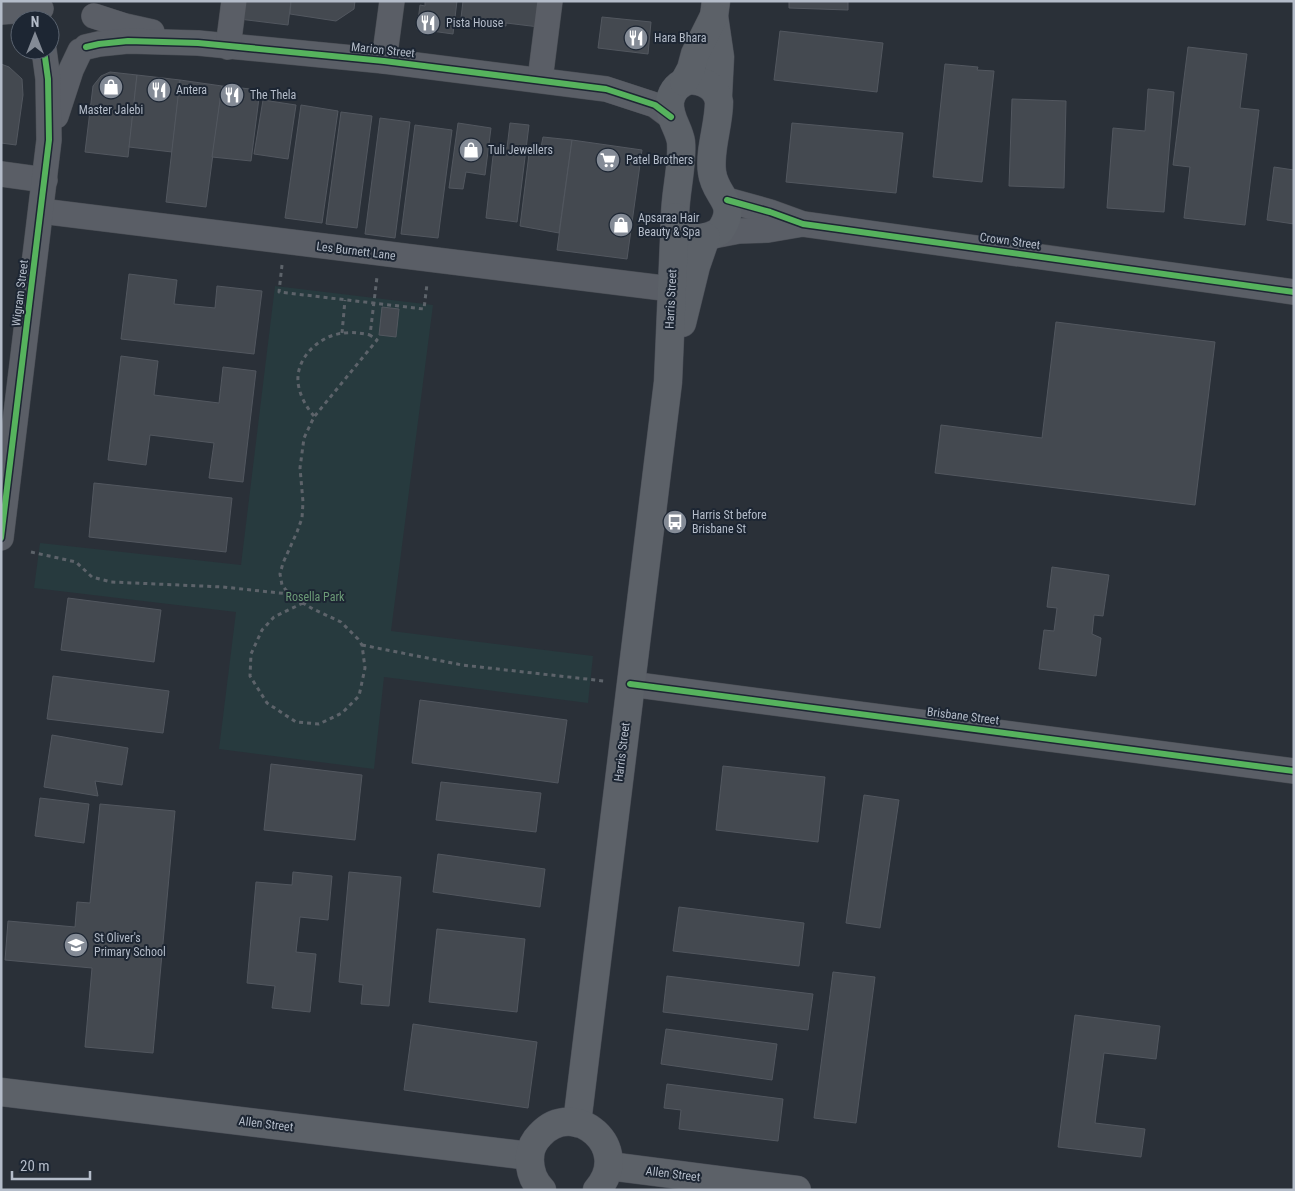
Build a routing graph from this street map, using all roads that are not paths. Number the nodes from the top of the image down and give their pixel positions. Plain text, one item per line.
1 (234, 1) edge
2 (392, 1) edge
3 (550, 1) edge
4 (88, 6) edge
5 (715, 9) edge
6 (198, 43) junction
7 (228, 47) junction
8 (83, 49) junction
9 (60, 54) edge
10 (45, 60) edge
11 (384, 61) junction
12 (540, 80) junction
13 (679, 86) junction
14 (606, 89) junction
15 (718, 96) junction
16 (671, 117) junction
17 (49, 140) junction
18 (1, 174) edge
19 (45, 180) junction
20 (727, 200) junction
21 (41, 211) junction
22 (675, 217) junction
23 (803, 224) junction
24 (709, 237) junction
25 (671, 289) junction
26 (1294, 292) edge
27 (668, 382) junction
28 (1, 538) edge
29 (630, 684) junction
30 (1294, 771) edge
31 (1, 1092) edge
32 (577, 1123) junction
33 (530, 1156) junction
34 (603, 1178) edge
35 (542, 1190) edge
36 (797, 1190) edge

1 - 7 street
2 - 11 street
3 - 12 street
4 - 6 street, Marion Street
4 - 8 street, Wigram Street
5 - 13 main road
5 - 15 main road
6 - 7 street, Marion Street
6 - 8 street, Marion Street
7 - 11 street, Marion Street
8 - 9 street, Marion Street
8 - 17 street, Wigram Street
10 - 17 street, Wigram Street
11 - 12 street, Marion Street
12 - 14 street, Marion Street
13 - 14 street, Marion Street
13 - 15 main road
13 - 16 main road
14 - 16 street, Marion Street
15 - 20 main road
16 - 22 main road, Harris Street
17 - 19 street, Wigram Street
18 - 19 street
19 - 21 street, Wigram Street
20 - 23 street, Crown Street
20 - 24 main road, Harris Street
21 - 25 street, Les Burnett Lane
21 - 28 street, Wigram Street
22 - 24 main road
22 - 25 main road, Harris Street
23 - 24 street, Crown Street
23 - 26 street, Crown Street
24 - 27 main road, Harris Street
25 - 27 main road, Harris Street
27 - 29 main road, Harris Street
29 - 30 street, Brisbane Street
29 - 32 main road, Harris Street
31 - 33 main road, Allen Street
32 - 33 main road
32 - 34 main road
33 - 35 main road
34 - 36 main road, Allen Street

